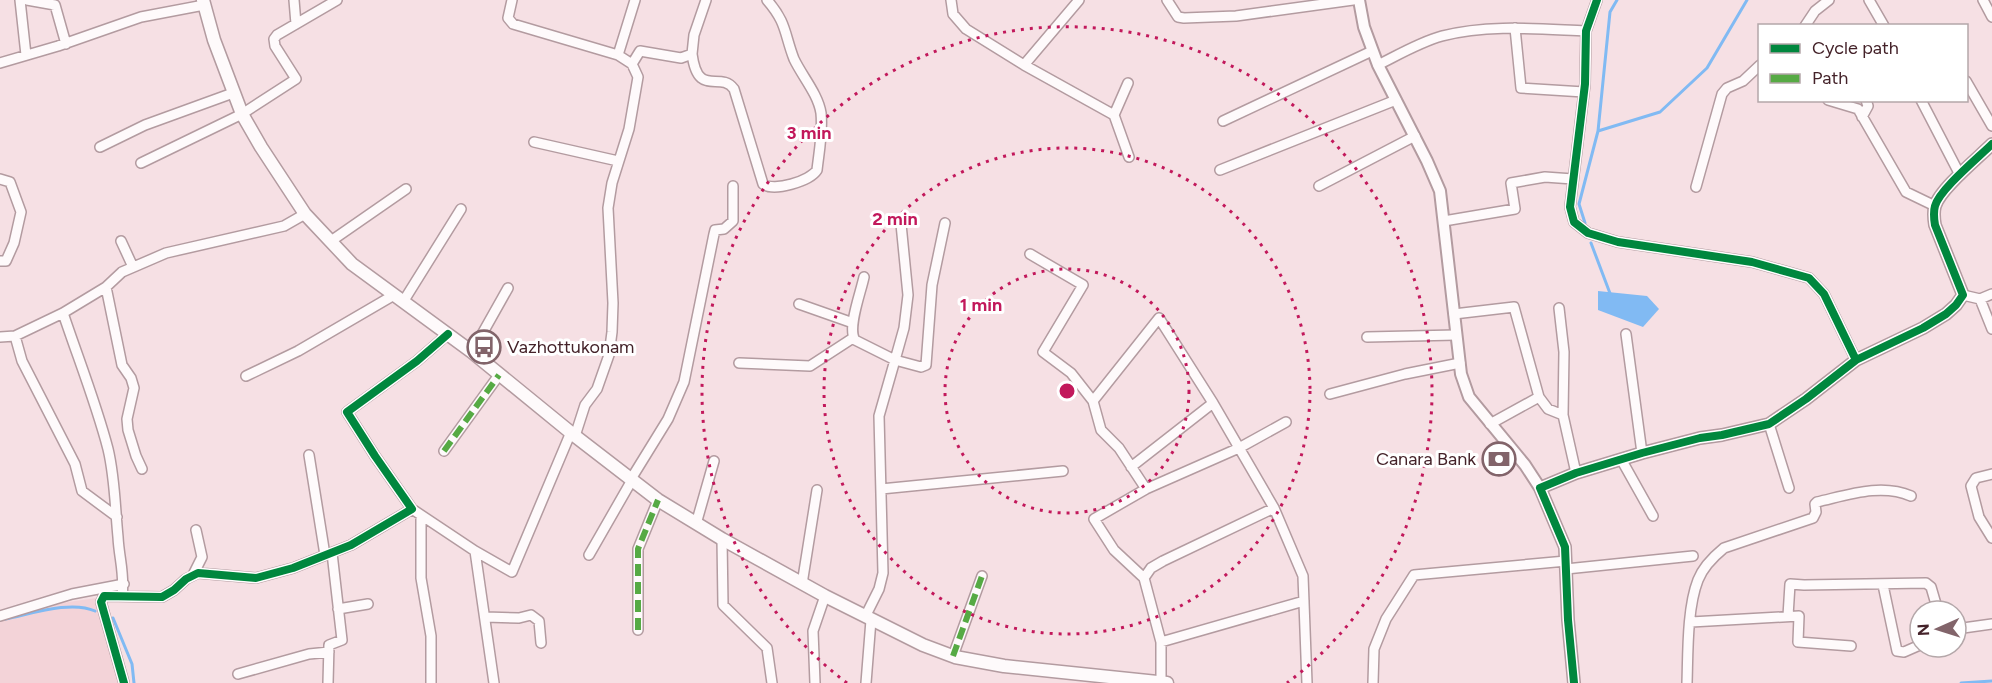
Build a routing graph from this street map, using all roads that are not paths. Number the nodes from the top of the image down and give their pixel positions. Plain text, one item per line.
1 (20, 0) edge
2 (27, 0) edge
3 (294, 0) edge
4 (337, 0) edge
5 (512, 0) edge
6 (635, 0) edge
7 (706, 0) edge
8 (767, 0) edge
9 (951, 0) edge
10 (1079, 0) edge
11 (1167, 0) edge
12 (1353, 0) edge
13 (1359, 0) edge
14 (1597, 0) edge
15 (1828, 0) edge
16 (1869, 0) edge
17 (1983, 0) edge
18 (204, 3) edge
19 (1992, 17) edge
20 (296, 24) junction
21 (1806, 24) edge
22 (1883, 24) edge
23 (1515, 28) junction
24 (1586, 31) junction
25 (66, 44) junction
26 (1372, 51) junction
27 (693, 54) junction
28 (618, 55) junction
29 (26, 56) junction
30 (0, 63) edge
31 (632, 64) junction
32 (1024, 64) junction
33 (1378, 65) junction
34 (1758, 67) edge
35 (1128, 83) dead end
36 (1968, 84) edge
37 (1584, 92) junction
38 (233, 93) junction
39 (1396, 100) junction
40 (1835, 102) edge
41 (1867, 102) edge
42 (1922, 102) edge
43 (242, 114) junction
44 (1114, 115) junction
45 (1862, 117) junction
46 (1223, 121) dead end
47 (1992, 126) edge
48 (1415, 136) junction
49 (534, 142) dead end
50 (1992, 144) edge
51 (100, 147) dead end
52 (1129, 157) dead end
53 (618, 161) junction
54 (141, 163) dead end
55 (1220, 170) dead end
56 (1960, 175) junction
57 (0, 179) edge
58 (1574, 179) junction
59 (734, 186) dead end
60 (1319, 186) dead end
61 (1696, 187) dead end
62 (406, 189) dead end
63 (1935, 206) junction
64 (461, 209) dead end
65 (305, 214) junction
66 (1444, 221) junction
67 (901, 224) dead end
68 (945, 224) dead end
69 (121, 241) dead end
70 (331, 241) junction
71 (1030, 254) dead end
72 (0, 261) edge
73 (134, 267) junction
74 (864, 277) dead end
75 (106, 287) junction
76 (508, 288) dead end
77 (1992, 294) edge
78 (1963, 295) junction
79 (398, 298) junction
80 (1980, 298) junction
81 (799, 304) dead end
82 (1560, 308) dead end
83 (63, 313) junction
84 (1454, 314) junction
85 (853, 323) junction
86 (1992, 329) edge
87 (448, 334) junction
88 (1626, 334) dead end
89 (1456, 335) junction
90 (15, 336) junction
91 (0, 337) edge
92 (1367, 337) dead end
93 (853, 338) junction
94 (472, 352) junction
95 (895, 360) junction
96 (1856, 360) junction
97 (739, 363) dead end
98 (1460, 363) junction
99 (499, 375) junction
100 (246, 376) dead end
101 (1330, 394) dead end
102 (1539, 398) junction
103 (1093, 401) junction
104 (1213, 403) junction
105 (1563, 415) junction
106 (1286, 422) dead end
107 (1490, 424) junction
108 (1769, 424) junction
109 (573, 434) junction
110 (1239, 448) junction
111 (444, 451) dead end
112 (1642, 453) junction
113 (309, 455) dead end
114 (1621, 459) junction
115 (714, 461) dead end
116 (1131, 467) junction
117 (142, 469) dead end
118 (1063, 471) dead end
119 (1576, 473) junction
120 (1992, 474) edge
121 (631, 479) junction
122 (1540, 488) junction
123 (1789, 488) dead end
124 (880, 489) junction
125 (1146, 489) junction
126 (817, 490) dead end
127 (1911, 496) dead end
128 (657, 500) junction
129 (1274, 508) junction
130 (412, 509) junction
131 (421, 515) junction
132 (1653, 516) dead end
133 (117, 517) junction
134 (696, 524) junction
135 (196, 530) dead end
136 (1992, 538) edge
137 (722, 539) junction
138 (475, 551) junction
139 (329, 554) junction
140 (589, 555) dead end
141 (1693, 556) dead end
142 (1566, 565) junction
143 (193, 575) junction
144 (982, 576) dead end
145 (1144, 578) junction
146 (124, 584) junction
147 (802, 584) junction
148 (1882, 585) junction
149 (122, 596) junction
150 (825, 596) junction
151 (1934, 599) edge
152 (1304, 601) junction
153 (368, 604) dead end
154 (338, 609) junction
155 (0, 616) edge
156 (1788, 616) junction
157 (485, 617) junction
158 (868, 618) junction
159 (1690, 622) junction
160 (1992, 624) edge
161 (1968, 628) edge
162 (638, 630) dead end
163 (1161, 642) junction
164 (541, 643) dead end
165 (1851, 646) dead end
166 (1908, 650) edge
167 (328, 652) junction
168 (953, 656) junction
169 (238, 674) dead end
170 (1070, 679) edge
171 (1164, 682) edge
172 (124, 683) edge
173 (328, 683) edge
174 (431, 683) edge
175 (494, 683) edge
176 (772, 683) edge
177 (815, 683) edge
178 (866, 683) edge
179 (1307, 683) edge
180 (1374, 683) edge
181 (1574, 683) edge
182 (1687, 683) edge

1 - 29 street
2 - 25 street
3 - 20 street
4 - 20 street
5 - 28 street
6 - 28 street
7 - 27 street
8 - 27 street
9 - 32 street
10 - 32 street
11 - 12 street
13 - 26 street
14 - 24 street
15 - 21 street
16 - 22 street
17 - 19 street
18 - 25 street
18 - 38 main road
20 - 43 street
23 - 24 street
23 - 33 street
23 - 37 street
24 - 37 street
25 - 29 street
26 - 33 street
26 - 46 street
27 - 31 street
28 - 31 street
29 - 30 street
31 - 53 street
32 - 44 street
33 - 39 street
34 - 61 street
35 - 44 street
36 - 47 street
37 - 58 street
38 - 43 main road
38 - 51 street
39 - 48 street
39 - 55 street
40 - 45 street
41 - 45 street
42 - 56 street
43 - 54 street
43 - 65 main road
44 - 52 street
45 - 63 street
48 - 60 street
48 - 66 street
49 - 53 street
50 - 56 street
53 - 109 street
56 - 63 street
57 - 72 street
58 - 66 street
58 - 96 street
59 - 121 street
62 - 70 street
63 - 78 street
64 - 79 street
65 - 70 main road
65 - 73 street
66 - 84 street
67 - 95 street
68 - 95 street
69 - 73 street
70 - 79 main road
71 - 103 street
73 - 75 street
74 - 85 street
75 - 83 street
75 - 117 street
76 - 94 street
77 - 80 street
78 - 80 street
78 - 96 street
79 - 87 main road
79 - 100 street
80 - 86 street
81 - 85 street
82 - 105 street
83 - 90 street
83 - 133 street
84 - 89 street
84 - 102 street
85 - 93 street
87 - 94 main road
87 - 130 street
88 - 112 street
89 - 92 street
89 - 98 street
90 - 91 street
90 - 133 street
93 - 95 street
93 - 97 street
94 - 99 main road
95 - 124 street
96 - 108 street
98 - 101 street
98 - 107 street
99 - 109 main road
99 - 111 street
102 - 105 street
102 - 107 street
103 - 104 street
103 - 116 street
104 - 110 street
104 - 116 street
105 - 119 street
106 - 110 street
107 - 122 street
108 - 112 street
108 - 123 street
109 - 121 main road
109 - 138 street
110 - 125 street
110 - 129 street
112 - 114 street
113 - 139 street
114 - 119 street
114 - 132 street
115 - 134 street
116 - 125 street
118 - 124 street
119 - 122 street
120 - 136 street
121 - 128 main road
121 - 140 street
122 - 142 street
124 - 158 street
125 - 145 street
126 - 147 street
127 - 159 street
128 - 134 main road
128 - 162 street
129 - 145 street
129 - 152 street
130 - 131 street
130 - 139 street
131 - 138 street
131 - 174 street
133 - 146 street
134 - 137 main road
135 - 143 street
137 - 147 main road
137 - 176 street
138 - 157 street
139 - 143 street
139 - 154 street
141 - 142 street
142 - 180 street
142 - 181 street
143 - 149 street
144 - 168 street
145 - 163 street
146 - 149 street
146 - 155 street
147 - 150 main road
148 - 151 street
148 - 156 street
148 - 166 street
149 - 172 street
150 - 158 main road
150 - 177 street
152 - 163 street
152 - 179 street
153 - 154 street
154 - 167 street
156 - 159 street
156 - 165 street
157 - 164 street
157 - 175 street
158 - 168 main road
158 - 178 street
159 - 182 street
160 - 161 street
163 - 171 street
167 - 169 street
167 - 173 street
168 - 170 main road
170 - 171 main road

